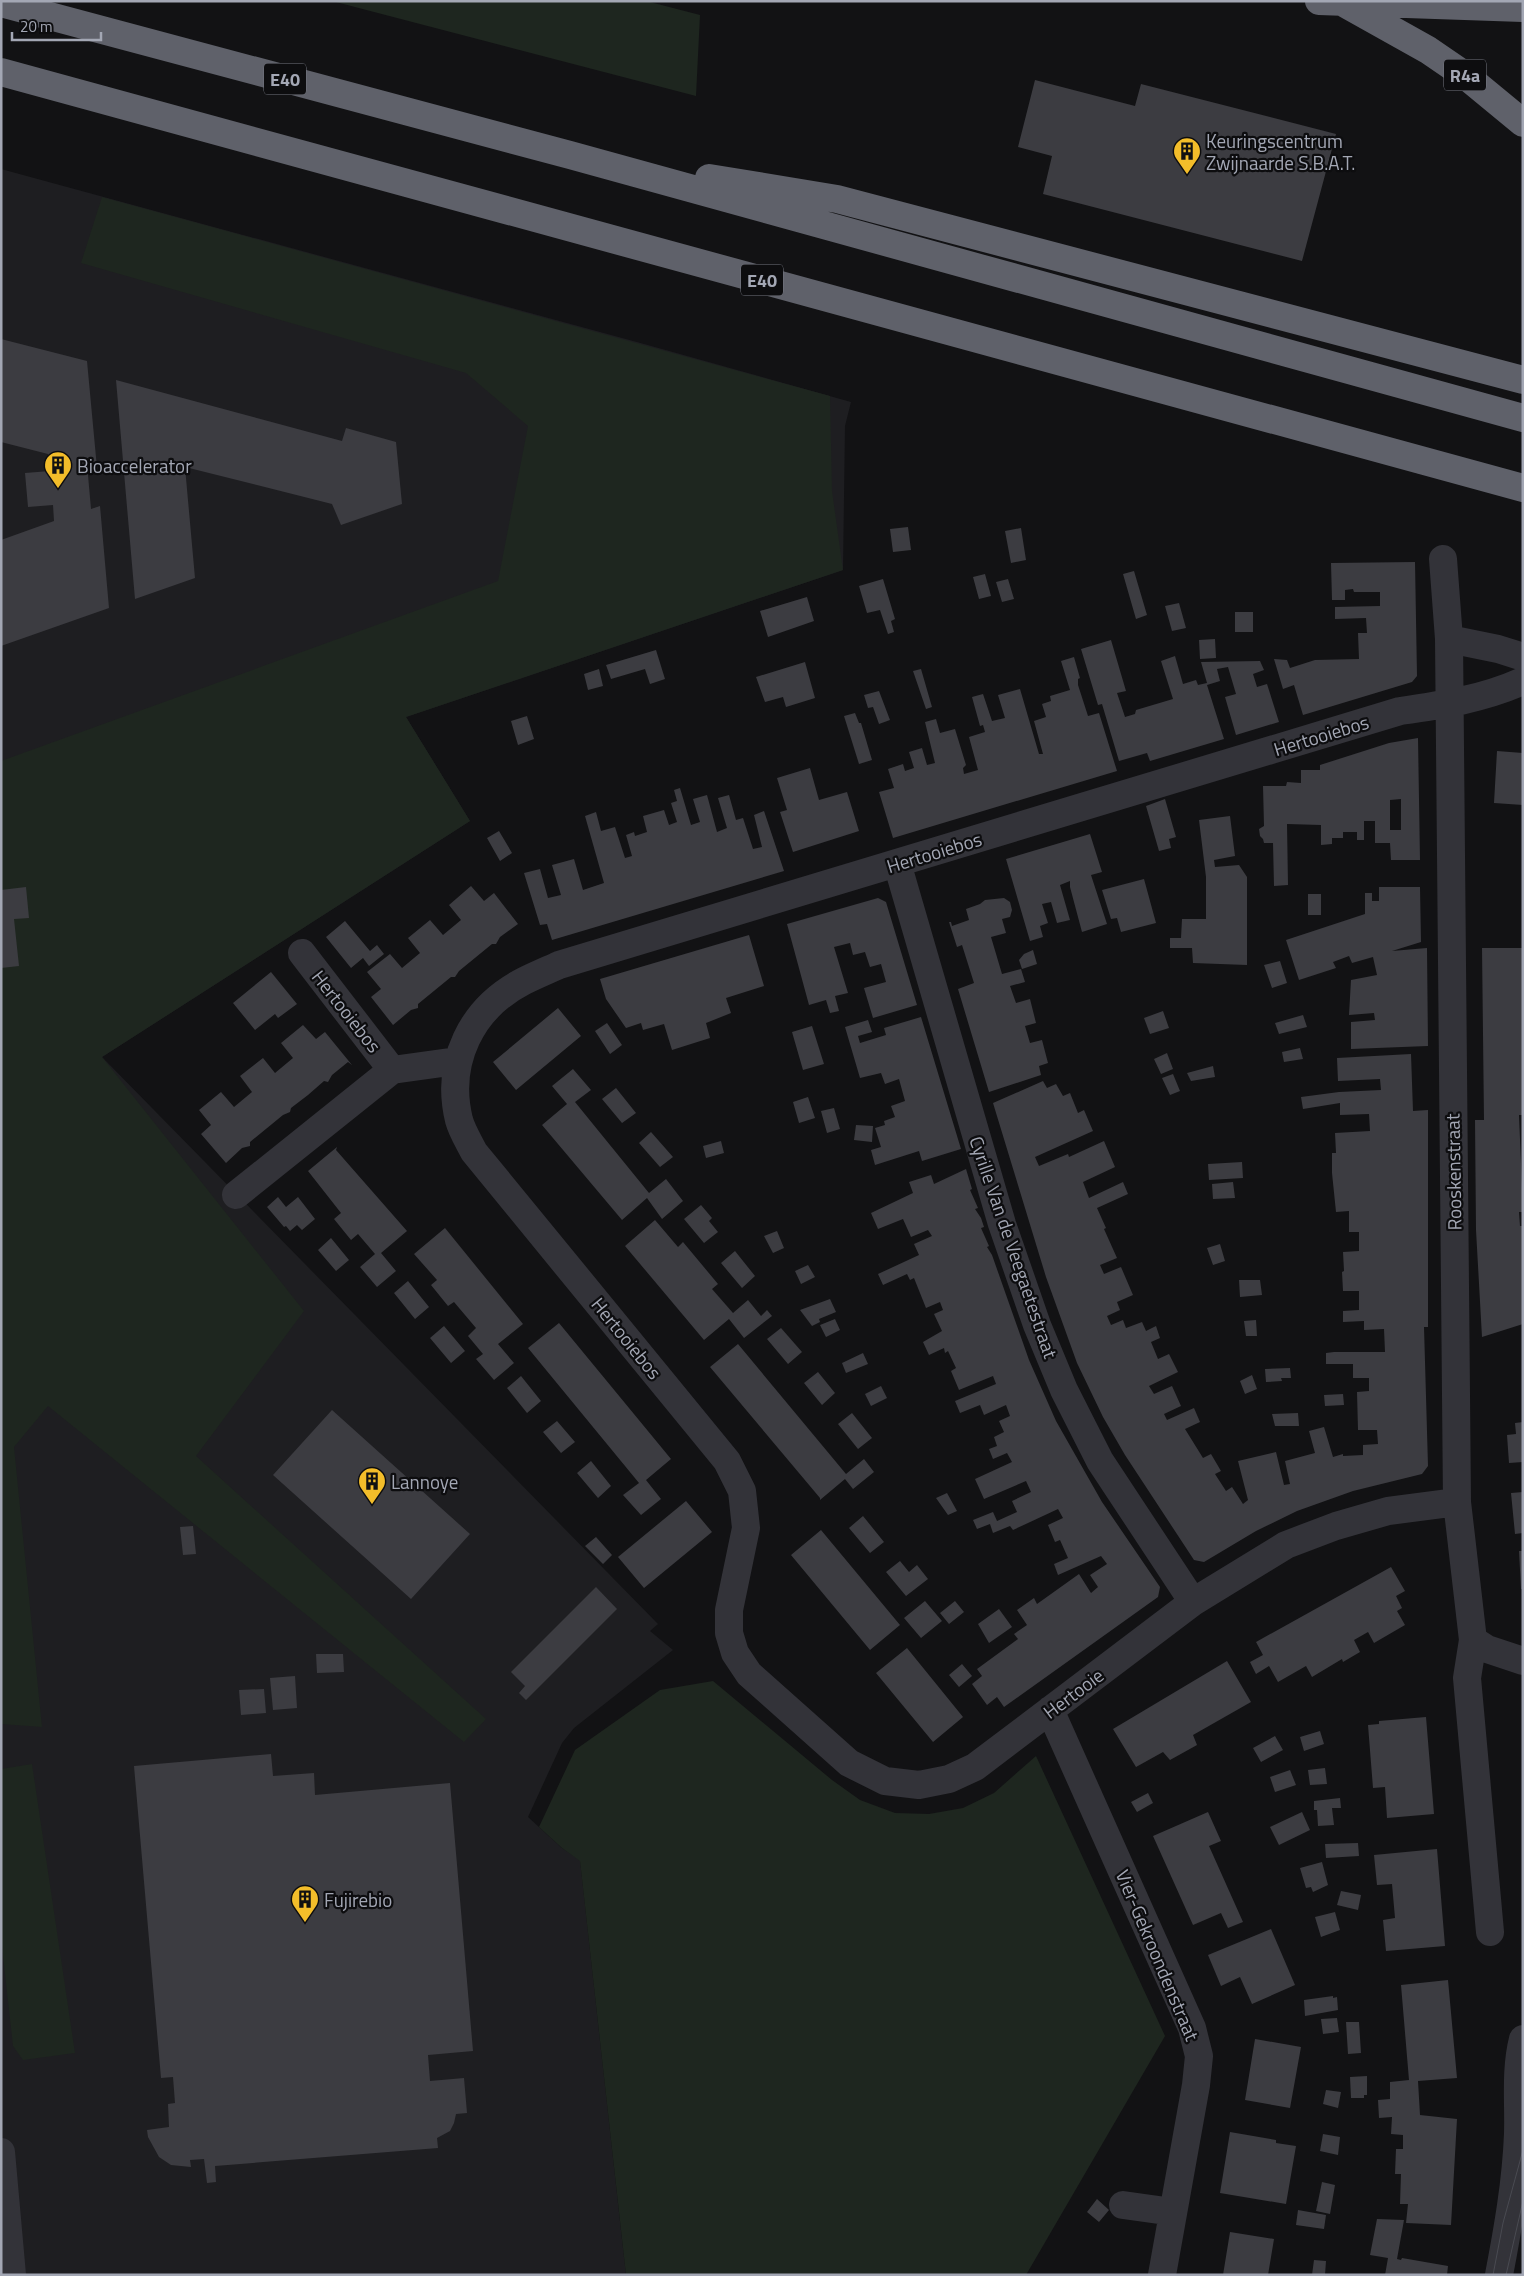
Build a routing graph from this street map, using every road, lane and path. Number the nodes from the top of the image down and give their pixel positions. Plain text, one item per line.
1 (1332, 2) edge
2 (1, 3) edge
3 (1523, 8) edge
4 (1, 72) edge
5 (1523, 123) edge
6 (570, 155) junction
7 (1523, 380) edge
8 (1523, 418) edge
9 (1523, 488) edge
10 (1443, 560) dead end
11 (1448, 639) junction
12 (1523, 657) edge
13 (1523, 682) edge
14 (1449, 704) junction
15 (897, 863) junction
16 (302, 953) dead end
17 (457, 1061) junction
18 (392, 1070) junction
19 (236, 1196) dead end
20 (1457, 1502) junction
21 (1193, 1602) junction
22 (729, 1633) joint
23 (1473, 1640) junction
24 (1523, 1661) edge
25 (1050, 1710) junction
26 (1490, 1932) dead end
27 (1523, 2039) edge
28 (1520, 2139) edge
29 (1, 2152) edge
30 (1123, 2205) dead end
31 (1174, 2212) junction
32 (12, 2275) edge
33 (1162, 2275) edge
34 (1499, 2275) edge

1 - 3 highway
1 - 5 highway, R4a
2 - 6 highway, E40
4 - 9 highway, E40
6 - 7 highway
6 - 8 highway, E40
10 - 11 street, Rooskenstraat
11 - 12 street
11 - 14 street, Rooskenstraat
13 - 14 street
14 - 15 street, Hertooiebos
14 - 20 street, Rooskenstraat
15 - 17 street, Hertooiebos
15 - 21 street, Cyrille Van de Veegaetestraat
16 - 18 street, Hertooiebos
17 - 18 street, Hertooiebos
17 - 22 street, Hertooiebos
18 - 19 street, Hertooiebos
20 - 21 street, Hertooie
20 - 23 street, Rooskenstraat
21 - 25 street, Hertooie
22 - 25 street, Hertooie
23 - 24 street
23 - 26 street, Rooskenstraat
25 - 31 street, Vier-Gekroondenstraat
27 - 28 street
28 - 34 street
29 - 32 street
30 - 31 street
31 - 33 street, Vier-Gekroondenstraat

